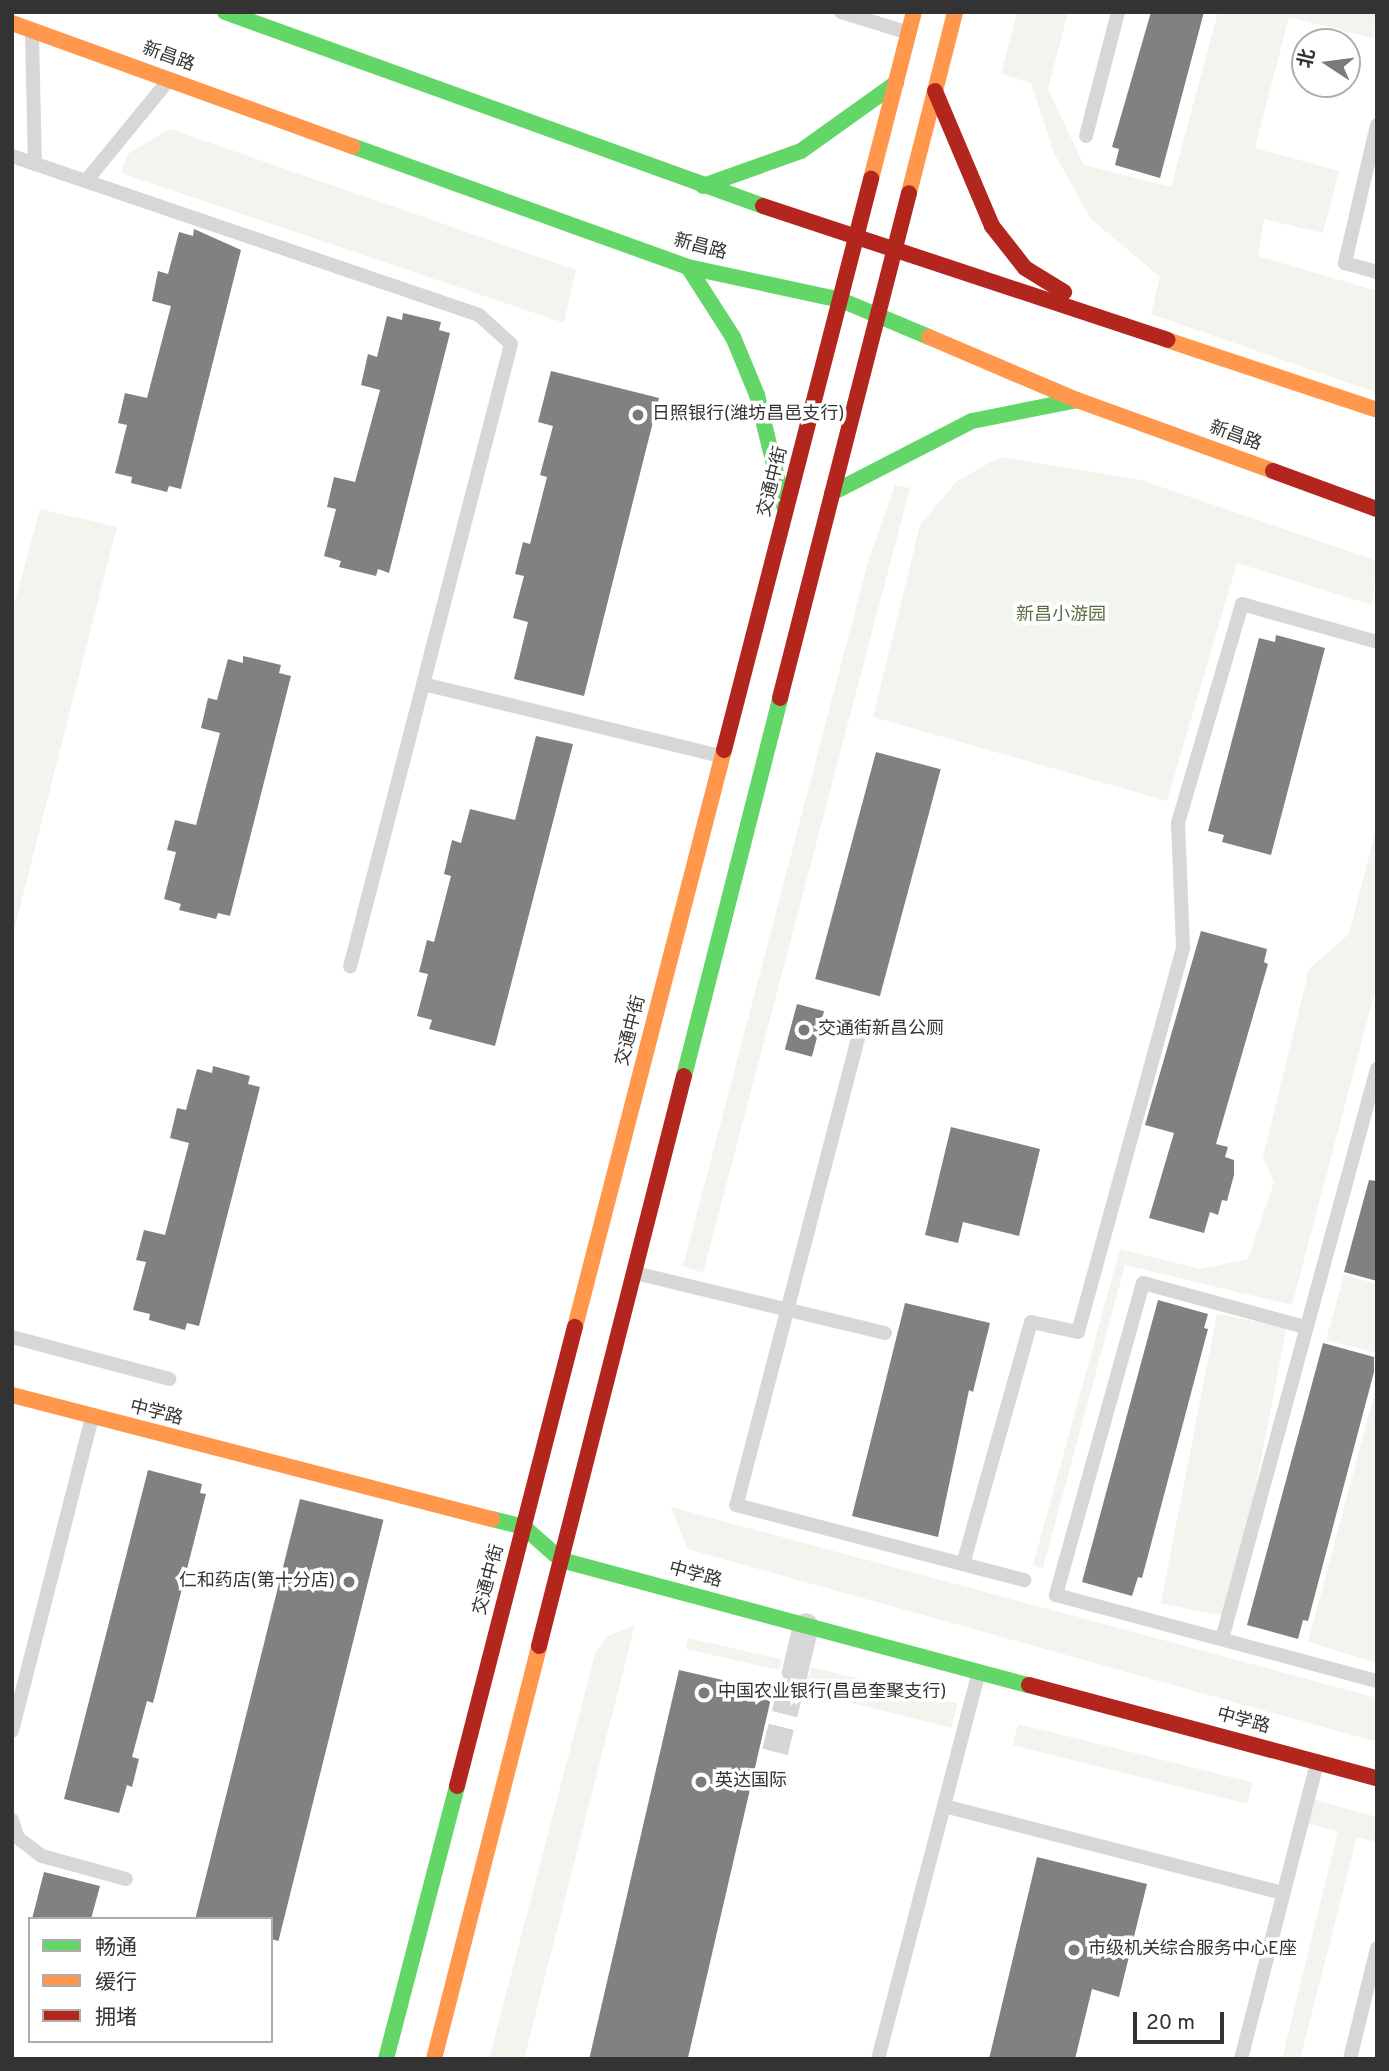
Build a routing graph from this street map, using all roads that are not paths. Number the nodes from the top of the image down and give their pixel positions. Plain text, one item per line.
1 (225, 12) edge
2 (841, 12) edge
3 (914, 12) edge
4 (956, 12) edge
5 (1118, 12) edge
6 (12, 23) edge
7 (32, 30) junction
8 (909, 32) junction
9 (169, 79) junction
10 (896, 83) junction
11 (935, 91) junction
12 (1377, 125) edge
13 (1086, 136) dead end
14 (12, 156) edge
15 (35, 164) junction
16 (86, 181) junction
17 (703, 186) junction
18 (858, 235) junction
19 (894, 250) junction
20 (688, 267) junction
21 (1377, 272) edge
22 (841, 300) junction
23 (877, 314) junction
24 (1111, 321) junction
25 (1077, 400) junction
26 (1377, 410) edge
27 (832, 493) junction
28 (1377, 509) edge
29 (786, 512) junction
30 (1377, 642) edge
31 (423, 684) junction
32 (723, 757) junction
33 (350, 967) dead end
34 (862, 1023) dead end
35 (1377, 1069) edge
36 (634, 1273) junction
37 (788, 1310) junction
38 (1305, 1327) junction
39 (885, 1333) dead end
40 (12, 1337) edge
41 (170, 1379) dead end
42 (12, 1395) edge
43 (92, 1417) junction
44 (523, 1527) junction
45 (561, 1560) junction
46 (963, 1564) junction
47 (1024, 1580) dead end
48 (806, 1626) junction
49 (1222, 1639) junction
50 (795, 1672) tunnel mouth
51 (979, 1672) junction
52 (1377, 1681) edge
53 (12, 1731) edge
54 (1317, 1761) junction
55 (1377, 1778) edge
56 (944, 1806) junction
57 (12, 1819) edge
58 (126, 1879) dead end
59 (1283, 1893) junction
60 (1377, 1948) edge
61 (386, 2059) edge
62 (434, 2059) edge
63 (878, 2059) edge
64 (1241, 2059) edge
65 (1350, 2059) edge

1 - 17 main road
2 - 8 lane
3 - 8 main road, 交通中街
4 - 11 main road
5 - 13 lane
6 - 7 main road, 新昌路
7 - 9 main road, 新昌路
7 - 15 lane
8 - 10 main road, 交通中街
9 - 16 lane
9 - 20 main road, 新昌路
10 - 17 main road
10 - 18 main road, 交通中街
11 - 19 main road
11 - 24 main road
12 - 21 lane
14 - 15 lane
15 - 16 lane
16 - 31 lane
17 - 18 main road
18 - 19 main road
18 - 22 main road, 交通中街
19 - 23 main road
19 - 24 main road
20 - 22 main road, 新昌路
20 - 29 main road
22 - 23 main road, 新昌路
22 - 29 main road, 交通中街
23 - 25 main road, 新昌路
23 - 27 main road
24 - 26 main road
25 - 27 main road
25 - 28 main road, 新昌路
27 - 36 main road
29 - 32 main road, 交通中街
30 - 46 lane
31 - 32 lane
31 - 33 lane
32 - 44 main road, 交通中街
34 - 37 lane
35 - 38 lane
36 - 37 lane
36 - 45 main road
37 - 39 lane
37 - 46 lane
38 - 49 lane
38 - 49 lane
40 - 41 lane
42 - 43 main road, 中学路
43 - 44 main road, 中学路
43 - 53 lane
44 - 45 main road, 中学路
44 - 61 main road, 交通中街
45 - 48 main road, 中学路
45 - 62 main road
46 - 47 lane
48 - 50 street
48 - 51 main road, 中学路
49 - 52 lane
51 - 54 main road, 中学路
51 - 56 lane
54 - 55 main road, 中学路
54 - 59 lane
56 - 59 lane
56 - 63 lane
57 - 58 lane
59 - 64 lane
60 - 65 lane

